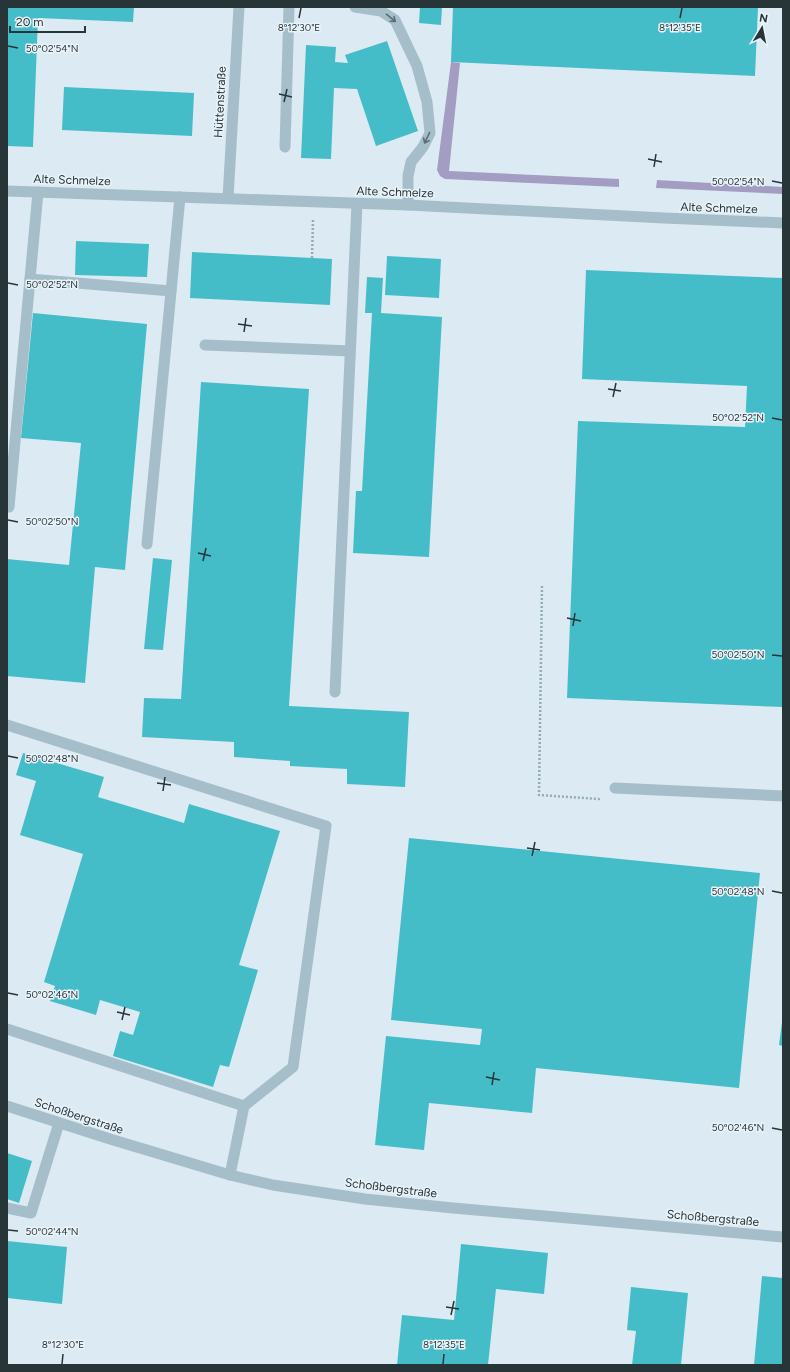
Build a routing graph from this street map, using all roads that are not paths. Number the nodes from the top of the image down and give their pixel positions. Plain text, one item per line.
1 (239, 7) edge
2 (289, 7) edge
3 (355, 7) edge
4 (285, 147) dead end
5 (7, 191) edge
6 (38, 192) junction
7 (180, 197) junction
8 (228, 198) junction
9 (357, 204) junction
10 (408, 205) junction
11 (783, 223) edge
12 (30, 279) junction
13 (171, 291) junction
14 (205, 345) dead end
15 (350, 351) junction
16 (9, 507) dead end
17 (147, 544) dead end
18 (335, 692) dead end
19 (7, 725) edge
20 (615, 788) road end
21 (783, 796) edge
22 (7, 1029) edge
23 (7, 1106) edge
24 (244, 1106) junction
25 (59, 1123) junction
26 (230, 1175) junction
27 (7, 1208) edge
28 (783, 1237) edge

1 - 8 street, Hüttenstraße
2 - 4 street
3 -> 10 street
5 - 6 street, Alte Schmelze
6 - 7 street, Alte Schmelze
6 - 12 street
7 - 8 street, Alte Schmelze
7 - 13 street
8 - 9 street, Alte Schmelze
9 - 10 street, Alte Schmelze
9 - 15 street
10 - 11 street, Alte Schmelze
12 - 13 street
12 - 16 street
13 - 17 street
14 - 15 street
15 - 18 street
19 - 24 street
20 - 21 street
22 - 24 street
23 - 25 street, Schoßbergstraße
24 - 26 street
25 - 26 street, Schoßbergstraße
25 - 27 street
26 - 28 street, Schoßbergstraße

